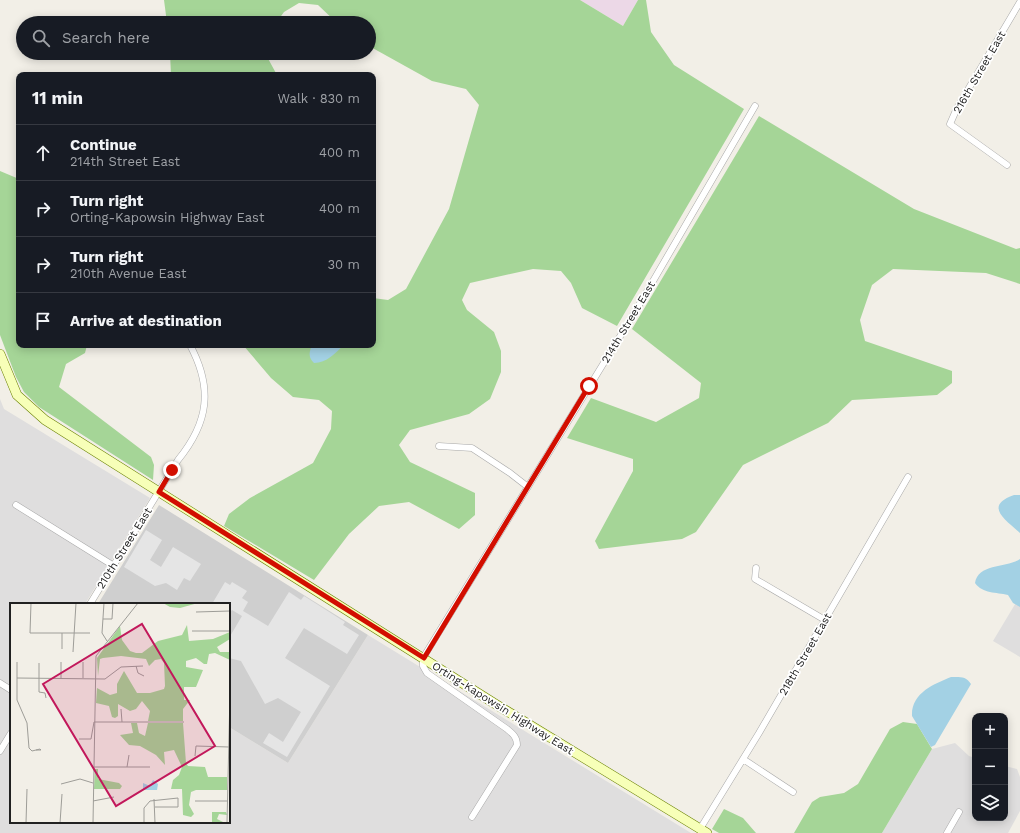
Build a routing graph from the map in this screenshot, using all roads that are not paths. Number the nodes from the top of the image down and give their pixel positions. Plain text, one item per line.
1 (1020, 2) edge
2 (755, 106) dead end
3 (1007, 164) dead end
4 (192, 348) edge
5 (0, 354) edge
6 (439, 446) dead end
7 (908, 477) dead end
8 (528, 487) junction
9 (159, 492) junction
10 (16, 505) dead end
11 (114, 566) junction
12 (756, 568) dead end
13 (91, 603) edge
14 (825, 620) junction
15 (424, 658) junction
16 (0, 683) edge
17 (10, 689) edge
18 (10, 735) edge
19 (0, 751) edge
20 (743, 759) junction
21 (793, 792) dead end
22 (960, 812) dead end
23 (472, 817) dead end
24 (703, 831) edge
25 (947, 833) edge

1 - 3 street, 216th Street East
2 - 8 street, 214th Street East
4 - 9 street, 210th Street East
5 - 9 main road, Orting-Kapowsin Highway East
6 - 8 street
7 - 14 street, 218th Street East
8 - 15 street, 214th Street East
9 - 11 street, 210th Street East
9 - 15 main road, Orting-Kapowsin Highway East
10 - 11 street
11 - 13 street, 210th Street East
12 - 14 street
14 - 20 street, 218th Street East
15 - 23 street
15 - 24 main road, Orting-Kapowsin Highway East
16 - 17 street
18 - 19 street
20 - 21 street
20 - 24 street, 218th Street East
22 - 25 street

